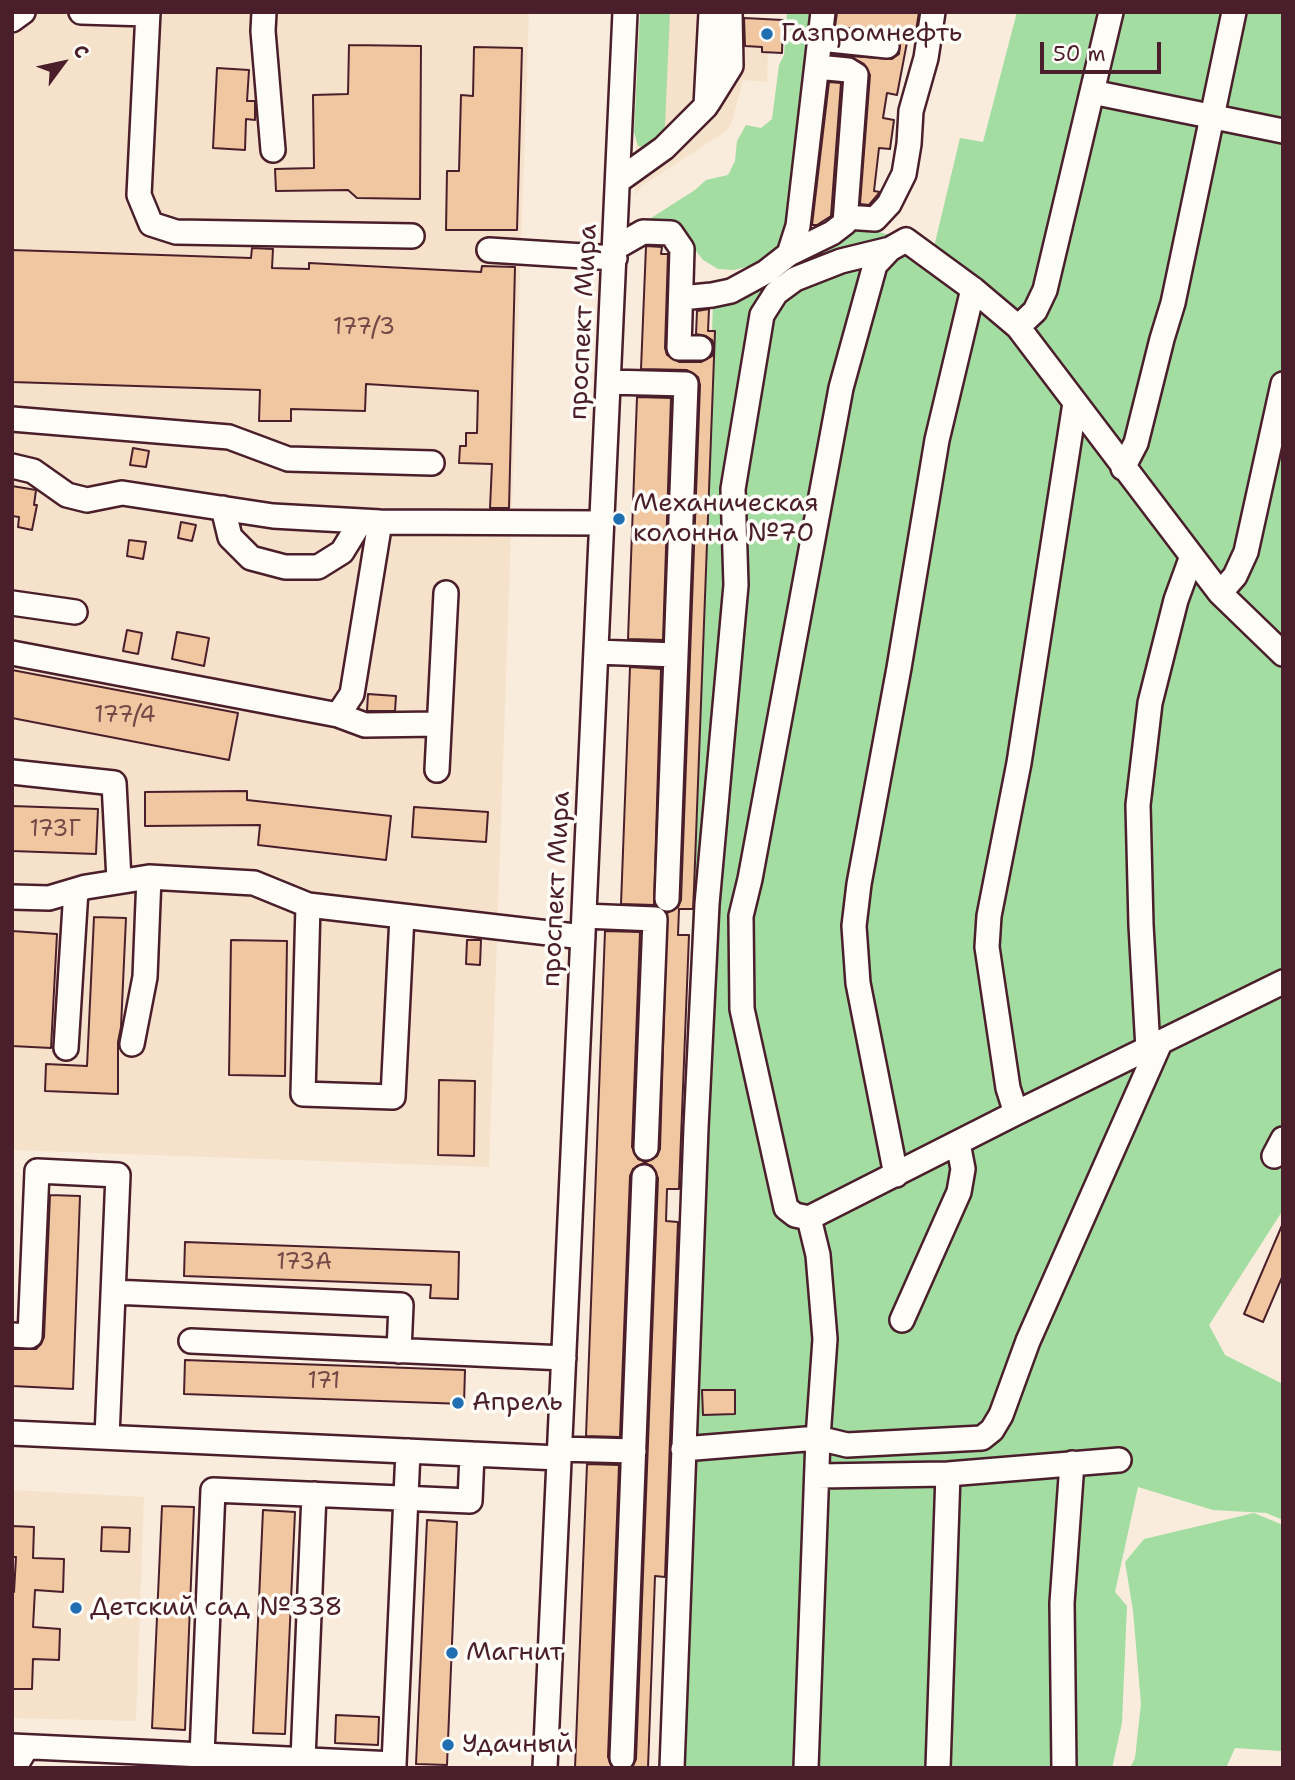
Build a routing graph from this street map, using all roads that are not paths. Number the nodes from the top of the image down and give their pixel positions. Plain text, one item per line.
1 (23, 12) edge
2 (81, 12) edge
3 (264, 12) edge
4 (625, 12) edge
5 (711, 12) edge
6 (730, 12) edge
7 (823, 12) edge
8 (933, 12) edge
9 (1111, 12) edge
10 (1234, 12) edge
11 (148, 13) edge
12 (12, 20) edge
13 (820, 39) junction
14 (887, 46) dead end
15 (817, 67) junction
16 (1092, 92) junction
17 (706, 106) junction
18 (1211, 115) junction
19 (1283, 131) edge
20 (273, 150) dead end
21 (618, 181) junction
22 (845, 217) junction
23 (412, 236) dead end
24 (489, 250) dead end
25 (890, 250) junction
26 (615, 253) junction
27 (789, 254) junction
28 (973, 289) junction
29 (681, 298) junction
30 (1018, 327) junction
31 (699, 348) dead end
32 (609, 382) junction
33 (1283, 384) edge
34 (1075, 403) junction
35 (12, 419) edge
36 (432, 463) dead end
37 (12, 466) edge
38 (1124, 468) junction
39 (223, 508) junction
40 (371, 521) junction
41 (603, 523) junction
42 (1192, 556) junction
43 (446, 593) dead end
44 (1220, 593) junction
45 (12, 603) edge
46 (75, 612) dead end
47 (596, 652) junction
48 (12, 653) edge
49 (1283, 654) edge
50 (676, 655) junction
51 (338, 715) junction
52 (439, 724) junction
53 (437, 770) dead end
54 (12, 772) edge
55 (149, 877) junction
56 (119, 880) junction
57 (76, 890) junction
58 (12, 897) edge
59 (667, 899) dead end
60 (308, 905) junction
61 (402, 916) junction
62 (584, 926) junction
63 (1283, 982) edge
64 (132, 1044) dead end
65 (1154, 1046) junction
66 (66, 1048) dead end
67 (1016, 1112) junction
68 (958, 1143) junction
69 (646, 1148) dead end
70 (896, 1175) junction
71 (644, 1177) dead end
72 (809, 1218) junction
73 (113, 1292) junction
74 (902, 1320) dead end
75 (12, 1335) edge
76 (191, 1341) dead end
77 (399, 1351) junction
78 (564, 1358) junction
79 (12, 1433) edge
80 (107, 1437) junction
81 (818, 1438) junction
82 (683, 1449) junction
83 (408, 1451) junction
84 (634, 1451) junction
85 (559, 1453) junction
86 (472, 1454) junction
87 (1119, 1460) dead end
88 (1072, 1463) junction
89 (948, 1474) junction
90 (817, 1476) junction
91 (314, 1494) junction
92 (405, 1498) junction
93 (20, 1747) edge
94 (202, 1755) junction
95 (622, 1758) dead end
96 (303, 1759) junction
97 (148, 1760) edge
98 (394, 1766) edge
99 (14, 1768) edge
100 (545, 1768) edge
101 (672, 1768) edge
102 (806, 1768) edge
103 (938, 1768) edge
104 (1064, 1768) edge

1 - 12 street
2 - 11 street
3 - 20 street
4 - 21 street, проспект Мира
5 - 17 street
6 - 17 street
7 - 13 street
8 - 22 street
9 - 16 street
10 - 18 street
11 - 23 street
13 - 14 street
13 - 15 street
15 - 22 street
15 - 27 street
16 - 18 street
16 - 30 street
17 - 21 street
18 - 19 street
18 - 38 street
21 - 26 street, проспект Мира
22 - 27 street
24 - 26 street
25 - 28 street
25 - 72 street
25 - 82 street
26 - 29 street
26 - 32 street, проспект Мира
27 - 29 street
28 - 30 street
28 - 70 street
29 - 31 street
30 - 34 street
32 - 41 street, проспект Мира
32 - 50 street
33 - 44 street
34 - 38 street
34 - 67 street
35 - 36 street
37 - 39 street
38 - 42 street
39 - 40 street
39 - 40 street
40 - 41 street
40 - 51 street
41 - 47 street, проспект Мира
42 - 44 street
42 - 65 street
43 - 52 street
44 - 49 street
45 - 46 street
47 - 50 street
47 - 62 street, проспект Мира
48 - 51 street
50 - 59 street
51 - 52 street
52 - 53 street
54 - 56 street
55 - 56 street
55 - 60 street
55 - 64 street
56 - 57 street
57 - 58 street
57 - 66 street
60 - 61 street
60 - 61 street
61 - 62 street
62 - 69 street
62 - 78 street, проспект Мира
63 - 65 street
65 - 67 street
65 - 81 street
67 - 68 street
68 - 70 street
68 - 74 street
70 - 72 street
71 - 84 street
72 - 81 street
73 - 75 street
73 - 77 street
73 - 80 street
76 - 77 street
77 - 78 street
78 - 85 street, проспект Мира
79 - 80 street
80 - 83 street
81 - 82 street
81 - 90 street
82 - 101 street
83 - 86 street
83 - 92 street
84 - 85 street
84 - 95 street
85 - 86 street
85 - 100 street, проспект Мира
86 - 92 street
87 - 88 street
88 - 89 street
88 - 104 street
89 - 90 street
89 - 103 street
90 - 102 street
91 - 92 street
91 - 94 street
91 - 96 street
92 - 98 street
93 - 97 street
93 - 99 street
94 - 96 street
94 - 97 street
96 - 98 street

